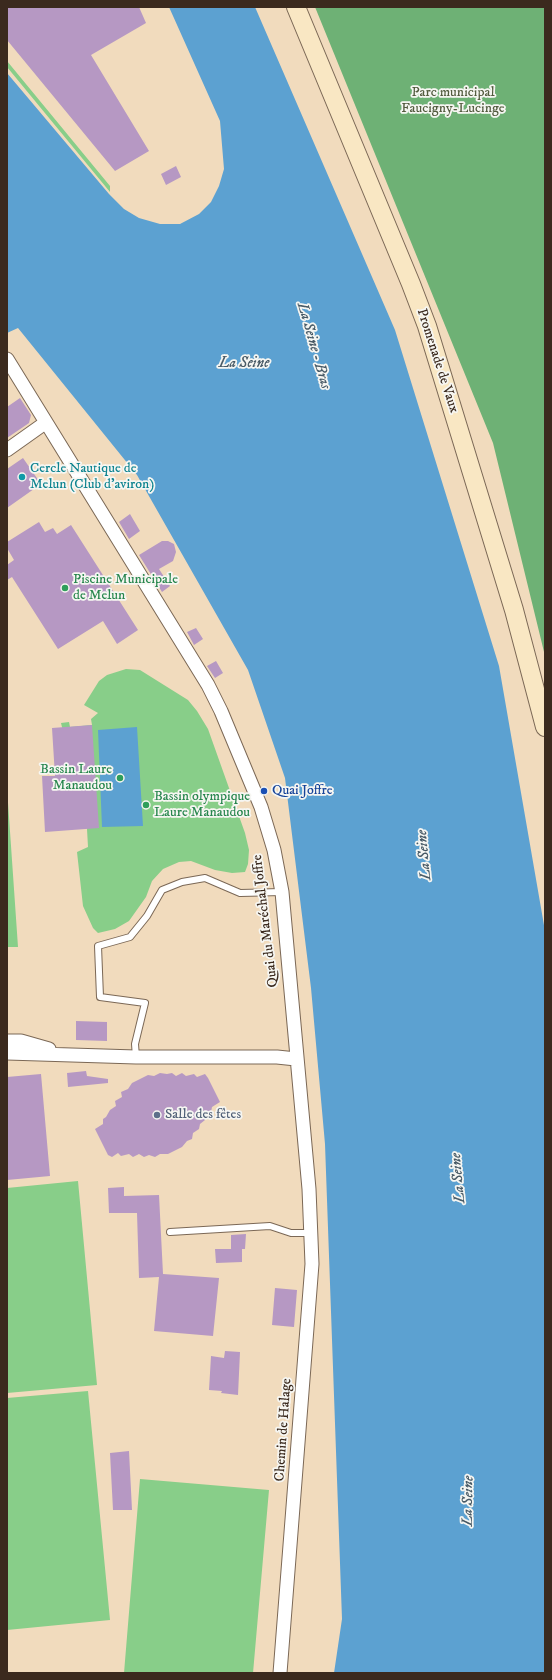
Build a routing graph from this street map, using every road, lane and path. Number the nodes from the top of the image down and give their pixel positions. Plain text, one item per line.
1 (296, 7) edge
2 (7, 359) edge
3 (45, 423) junction
4 (7, 450) edge
5 (545, 727) edge
6 (282, 892) junction
7 (7, 1040) edge
8 (7, 1052) edge
9 (72, 1056) junction
10 (136, 1057) junction
11 (296, 1059) junction
12 (309, 1189) joint
13 (170, 1232) dead end
14 (311, 1232) junction
15 (280, 1673) edge

1 - 5 main road, Promenade de Vaux
2 - 3 street, Quai du Maréchal Joffre
3 - 4 street
3 - 6 street, Quai du Maréchal Joffre
6 - 10 lane
6 - 11 street, Quai du Maréchal Joffre
7 - 9 street
8 - 9 street
9 - 10 street
10 - 11 street
11 - 12 street, Quai du Maréchal Joffre
12 - 14 street, Chemin de Halage
13 - 14 lane
14 - 15 street, Chemin de Halage

